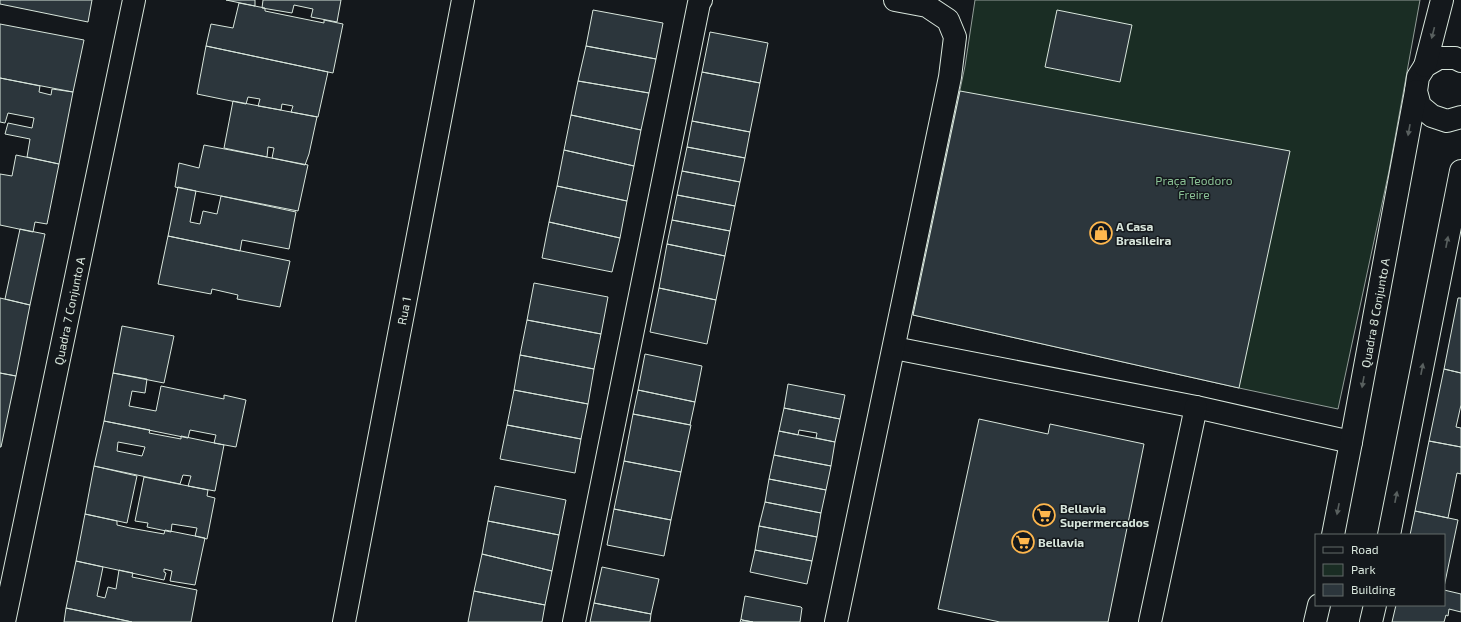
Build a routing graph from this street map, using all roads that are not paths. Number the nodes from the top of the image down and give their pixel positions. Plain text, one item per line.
1 (134, 0) edge
2 (463, 0) edge
3 (701, 0) edge
4 (895, 0) edge
5 (1442, 0) edge
6 (1461, 61) edge
7 (1425, 66) junction
8 (1416, 91) junction
9 (1461, 117) edge
10 (1461, 171) edge
11 (894, 348) junction
12 (1196, 407) junction
13 (1351, 442) junction
14 (1333, 534) edge
15 (1389, 534) edge
16 (1318, 606) edge
17 (1375, 606) edge
18 (4, 622) edge
19 (344, 622) edge
20 (574, 622) edge
21 (836, 622) edge
22 (1150, 622) edge
23 (1315, 622) edge
24 (1371, 622) edge

1 - 18 street, Quadra 7 Conjunto A
2 - 19 street, Rua 1
3 - 20 street
4 - 11 street
5 -> 7 street, Quadra 8 Conjunto A
6 - 7 street
7 - 8 street, Quadra 8 Conjunto A
8 - 9 street
8 -> 13 street, Quadra 8 Conjunto A
15 -> 10 street
11 - 12 street
11 - 21 street
12 - 13 street
12 - 22 street
13 -> 14 street, Quadra 8 Conjunto A
16 - 23 street
17 - 24 street

